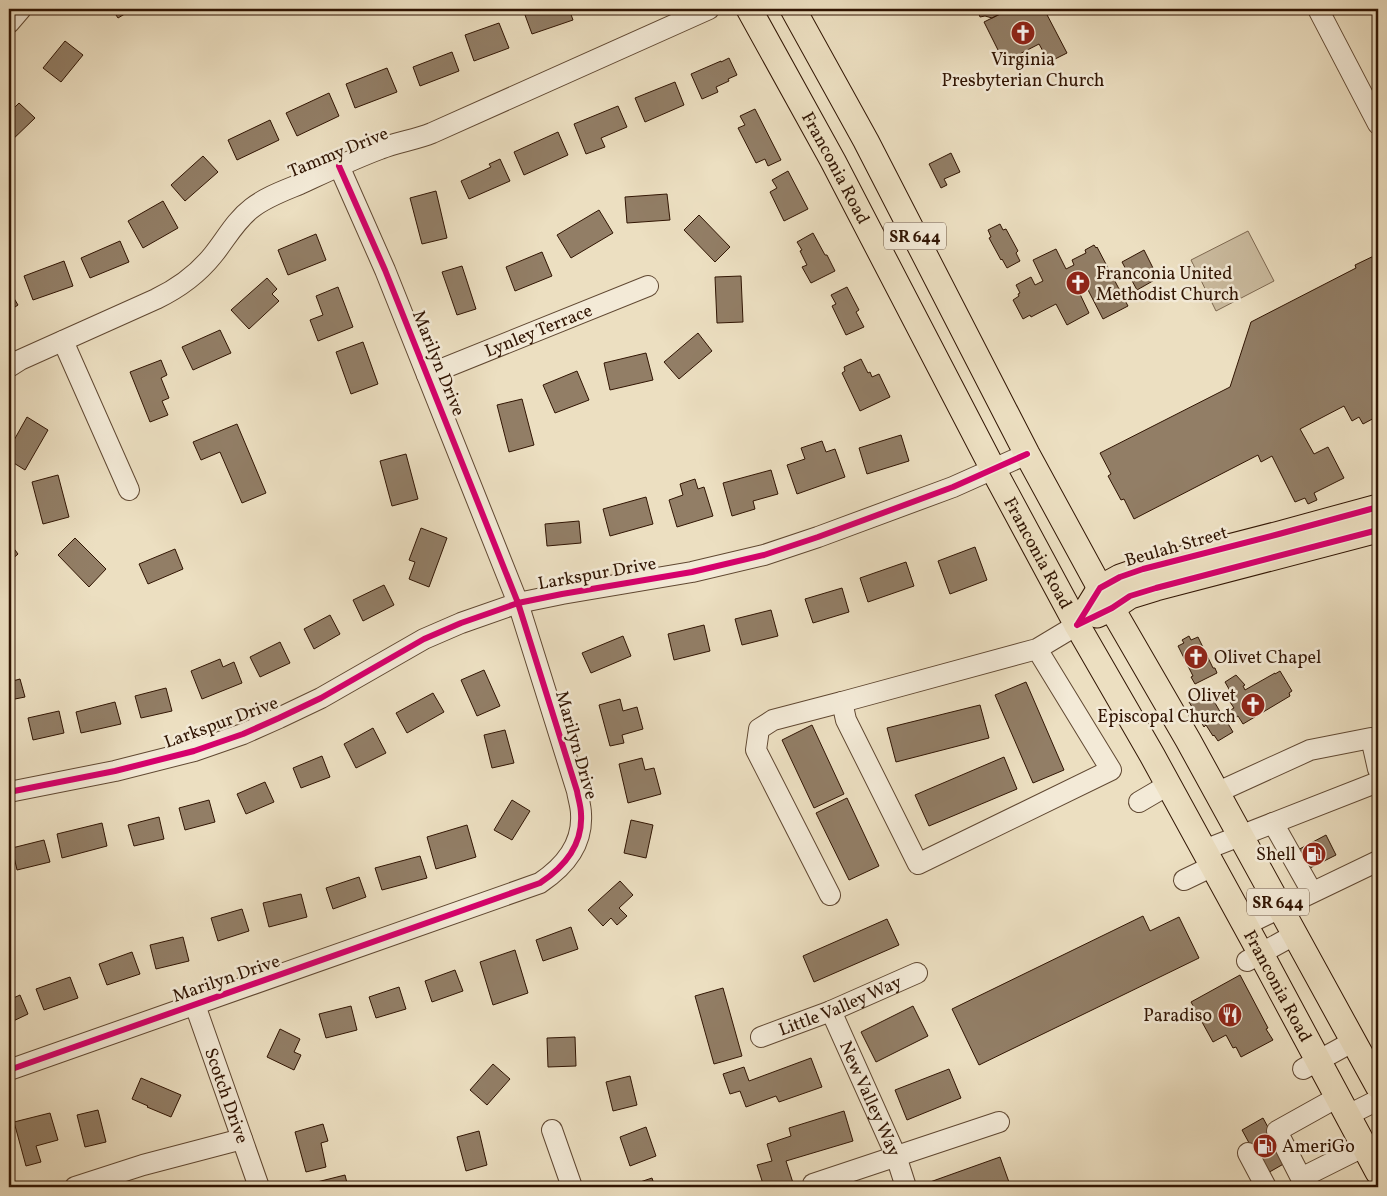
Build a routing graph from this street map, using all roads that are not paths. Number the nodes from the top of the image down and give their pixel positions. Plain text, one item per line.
1 (21, 9) edge
2 (709, 9) edge
3 (749, 9) edge
4 (793, 9) edge
5 (1318, 9) edge
6 (9, 23) edge
7 (1378, 124) edge
8 (339, 166) junction
9 (648, 286) dead end
10 (63, 341) junction
11 (9, 366) edge
12 (427, 375) junction
13 (1027, 454) junction
14 (993, 469) junction
15 (129, 490) dead end
16 (1378, 507) edge
17 (1378, 530) edge
18 (1106, 598) junction
19 (518, 603) junction
20 (1077, 625) junction
21 (1037, 649) junction
22 (842, 702) junction
23 (1378, 769) edge
24 (1378, 782) edge
25 (1168, 785) junction
26 (9, 792) edge
27 (1218, 792) junction
28 (1139, 802) dead end
29 (1273, 823) junction
30 (1242, 835) junction
31 (1208, 858) junction
32 (1378, 861) edge
33 (1184, 880) dead end
34 (1312, 892) junction
35 (830, 895) dead end
36 (1281, 908) junction
37 (1245, 925) junction
38 (1296, 934) junction
39 (1254, 958) junction
40 (917, 973) dead end
41 (195, 1005) junction
42 (832, 1011) junction
43 (762, 1037) dead end
44 (1354, 1041) junction
45 (1311, 1065) junction
46 (9, 1070) edge
47 (1378, 1086) edge
48 (1378, 1100) edge
49 (1343, 1106) junction
50 (1000, 1122) dead end
51 (552, 1130) dead end
52 (242, 1139) junction
53 (1365, 1146) junction
54 (1248, 1153) dead end
55 (896, 1156) junction
56 (1378, 1172) edge
57 (1319, 1179) edge
58 (813, 1184) dead end
59 (75, 1187) edge
60 (259, 1187) edge
61 (572, 1187) edge
62 (906, 1187) edge
63 (1266, 1187) edge

1 - 6 street
2 - 8 street, Tammy Drive
3 - 14 main road, Franconia Road / SR 644
4 - 13 main road, SR 644
5 - 7 street
8 - 10 street, Tammy Drive
8 - 12 street, Marilyn Drive
9 - 12 street, Lynley Terrace
10 - 11 street, Tammy Drive
10 - 15 street
12 - 19 street, Marilyn Drive
13 - 14 street, Larkspur Drive
13 - 18 main road, SR 644
14 - 19 street, Larkspur Drive
14 - 20 main road, Franconia Road / SR 644
16 - 18 main road, Beulah Street
17 - 18 main road, Beulah Street
18 - 20 main road, Beulah Street
18 - 27 main road, SR 644
19 - 26 street, Larkspur Drive
19 - 41 street, Marilyn Drive
20 - 21 street
20 - 25 main road, Franconia Road / SR 644
21 - 22 street
21 - 22 street
22 - 35 street
23 - 27 street
24 - 29 street
25 - 28 street
25 - 31 main road, Franconia Road / SR 644
27 - 30 main road, SR 644
29 - 30 street
29 - 34 street
30 - 31 street
30 - 36 main road, SR 644
31 - 33 street
31 - 37 main road, Franconia Road / SR 644
32 - 34 street
34 - 36 street
36 - 37 street
36 - 38 main road, SR 644
37 - 39 main road, Franconia Road / SR 644
38 - 39 street
38 - 44 main road, SR 644
39 - 45 main road, Franconia Road / SR 644
40 - 42 street, Little Valley Way
41 - 46 street, Marilyn Drive
41 - 52 street, Scotch Drive
42 - 43 street, Little Valley Way
42 - 55 street, New Valley Way
44 - 45 street
44 - 47 main road, SR 644
45 - 49 main road, Franconia Road / SR 644
48 - 49 street
49 - 53 main road, Franconia Road / SR 644
49 - 57 street
50 - 55 street
51 - 61 street
52 - 59 street
52 - 60 street, Scotch Drive
53 - 56 main road, Franconia Road / SR 644
53 - 57 street
54 - 63 street
55 - 58 street
55 - 62 street, New Valley Way

